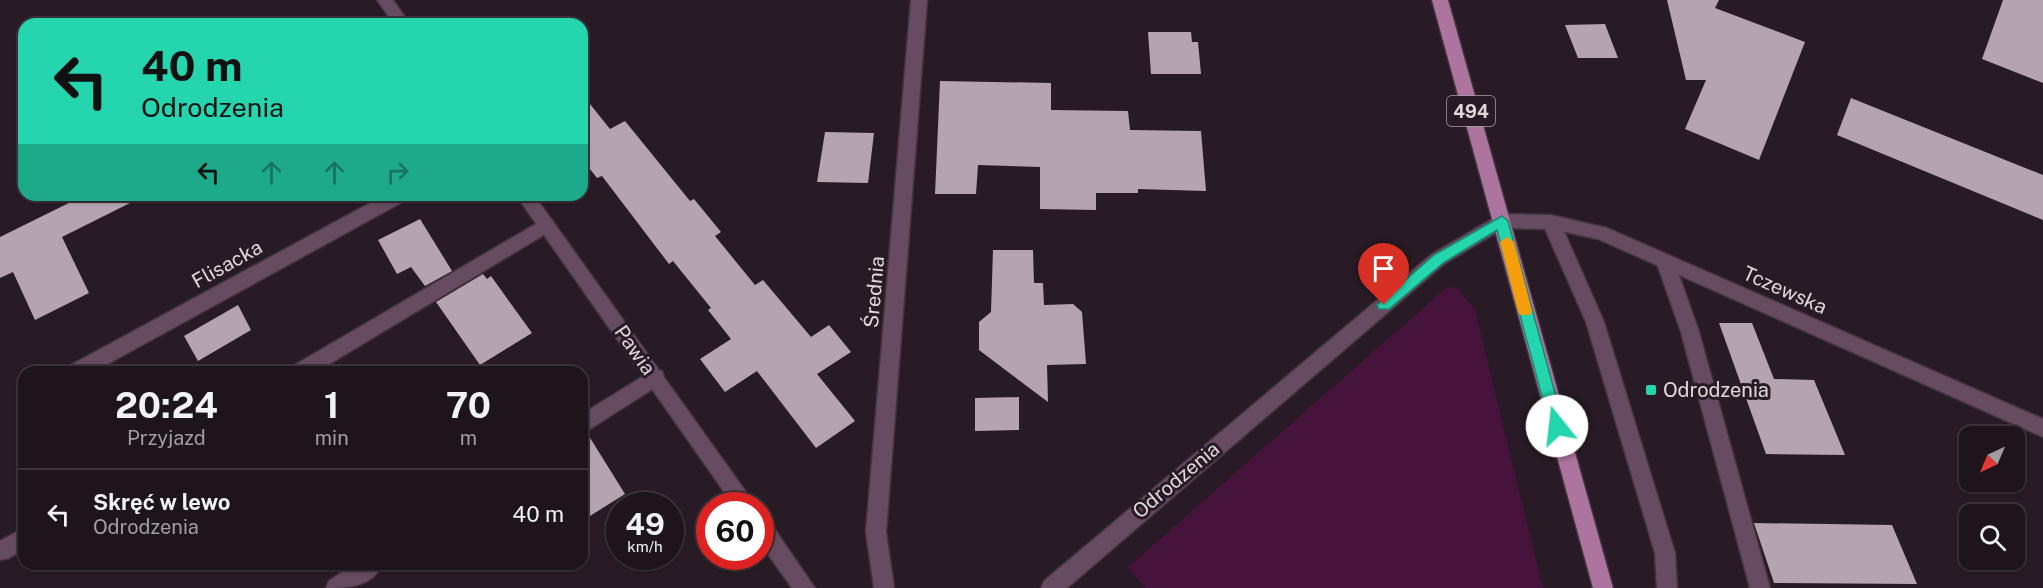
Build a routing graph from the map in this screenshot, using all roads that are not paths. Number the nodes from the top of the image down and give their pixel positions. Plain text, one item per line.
1 (385, 0) edge
2 (919, 0) edge
3 (1440, 0) edge
4 (398, 18) edge
5 (389, 201) edge
6 (529, 201) edge
7 (1502, 221) junction
8 (1551, 222) junction
9 (546, 225) junction
10 (1665, 261) junction
11 (87, 366) edge
12 (310, 366) edge
13 (655, 377) junction
14 (588, 421) edge
15 (2043, 428) edge
16 (736, 492) edge
17 (18, 542) edge
18 (774, 545) edge
19 (2, 551) dead end
20 (363, 570) edge
21 (336, 588) edge
22 (805, 588) edge
23 (884, 588) edge
24 (1051, 588) edge
25 (1603, 588) edge
26 (1667, 588) edge
27 (1760, 588) edge

1 - 4 street
2 - 23 street, Średnia
3 - 7 main road, 494
5 - 11 street, Flisacka
6 - 9 street, Pawia
7 - 8 street, Tczewska
7 - 24 street, Odrodzenia
7 - 25 main road, 494
8 - 10 street, Tczewska
8 - 26 street
9 - 12 street
9 - 13 street, Pawia
10 - 15 street, Tczewska
10 - 27 street
13 - 14 street
13 - 16 street, Pawia
17 - 19 street
18 - 22 street
20 - 21 street

